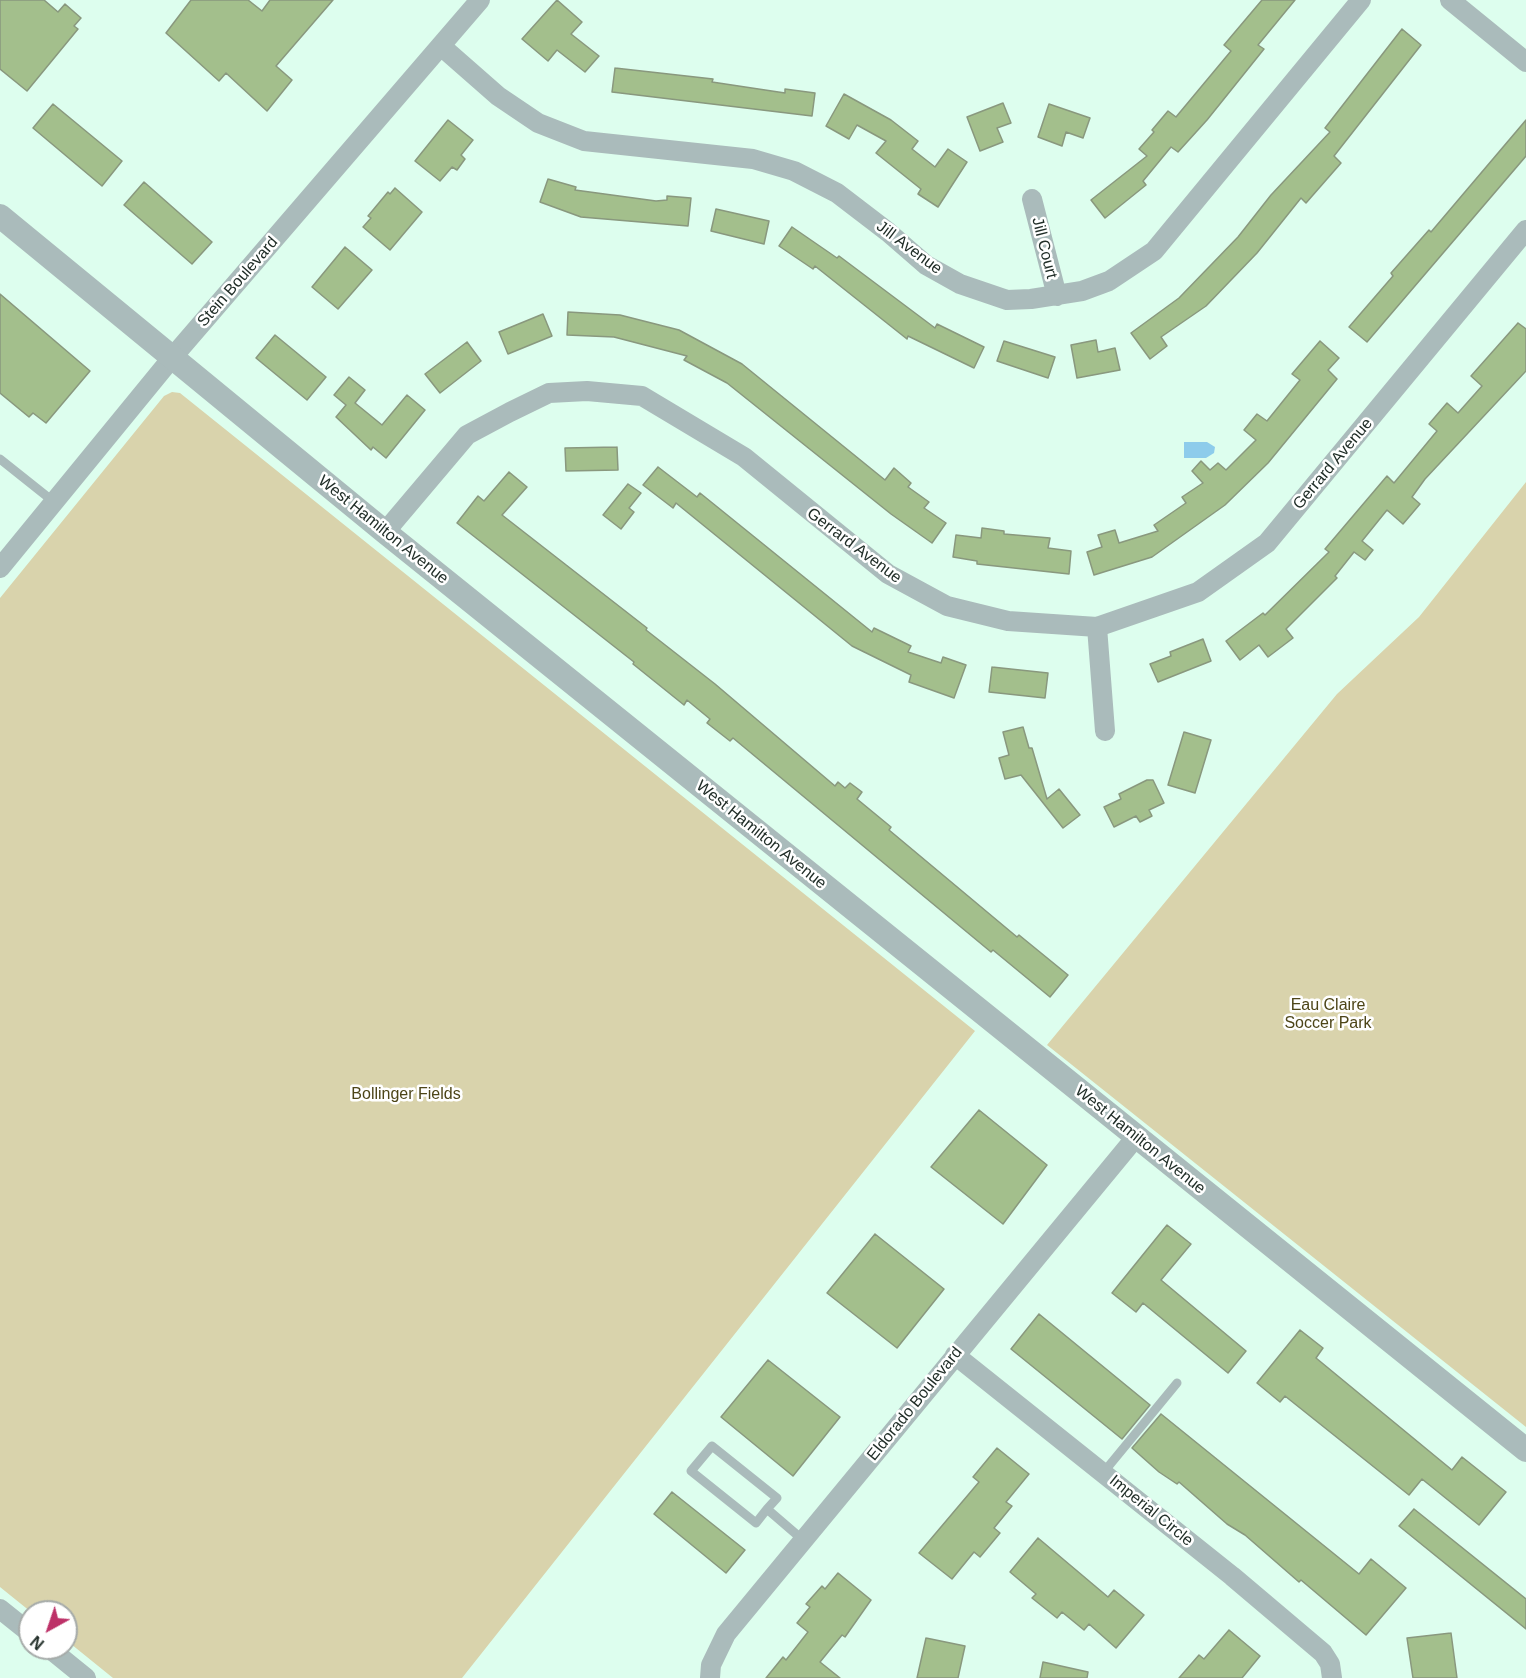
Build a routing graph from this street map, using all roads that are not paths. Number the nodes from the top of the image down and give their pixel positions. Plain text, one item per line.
1 (480, 0) edge
2 (1361, 0) edge
3 (1450, 0) edge
4 (441, 46) junction
5 (1526, 63) edge
6 (1032, 199) dead end
7 (0, 216) edge
8 (1526, 230) edge
9 (1057, 296) junction
10 (171, 359) junction
11 (0, 459) edge
12 (54, 502) junction
13 (385, 532) junction
14 (0, 568) edge
15 (1097, 627) junction
16 (1105, 731) dead end
17 (1136, 1137) junction
18 (955, 1355) junction
19 (1177, 1383) dead end
20 (1526, 1450) edge
21 (1103, 1473) junction
22 (767, 1509) junction
23 (803, 1540) junction
24 (0, 1609) edge
25 (18, 1623) edge
26 (64, 1660) edge
27 (86, 1678) edge
28 (710, 1678) edge
29 (1332, 1678) edge

1 - 4 street, Stein Boulevard
2 - 9 street, Jill Avenue
3 - 5 street
4 - 9 street, Jill Avenue
4 - 10 street, Stein Boulevard
6 - 9 street, Jill Court
7 - 10 street, West Hamilton Avenue
8 - 15 street, Gerrard Avenue
10 - 12 street, Stein Boulevard
10 - 13 street, West Hamilton Avenue
11 - 12 lane
12 - 14 street, Stein Boulevard
13 - 15 street, Gerrard Avenue
13 - 17 street, West Hamilton Avenue
15 - 16 street
17 - 18 street, Eldorado Boulevard
17 - 20 street, West Hamilton Avenue
18 - 21 street, Imperial Circle
18 - 23 street, Eldorado Boulevard
19 - 21 lane
21 - 29 street, Imperial Circle
22 - 22 lane
22 - 23 lane
23 - 28 street, Eldorado Boulevard
24 - 25 street
26 - 27 street

